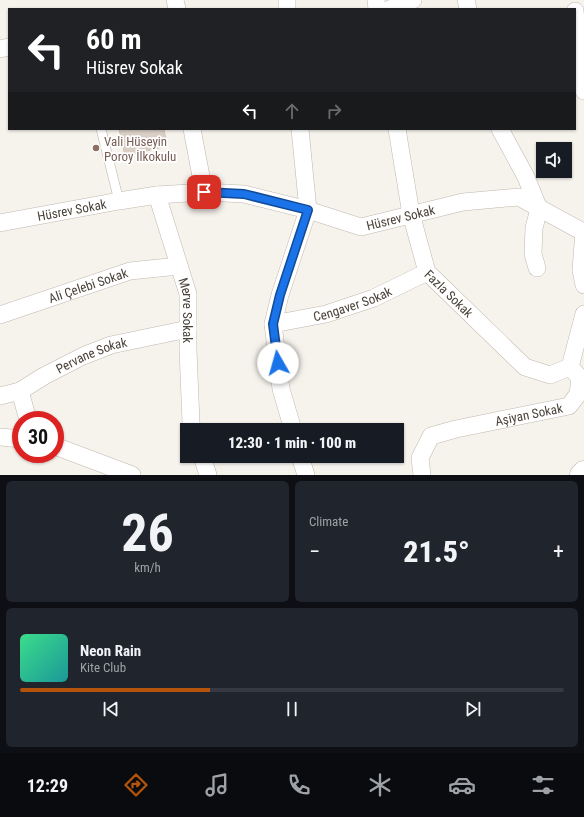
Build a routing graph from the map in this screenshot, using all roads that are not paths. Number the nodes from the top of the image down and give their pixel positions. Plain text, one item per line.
1 (413, 0) edge
2 (393, 8) edge
3 (576, 21) edge
4 (584, 91) edge
5 (101, 130) edge
6 (192, 130) edge
7 (300, 130) edge
8 (397, 130) edge
9 (501, 130) edge
10 (204, 192) junction
11 (157, 195) junction
12 (119, 200) junction
13 (539, 209) junction
14 (308, 210) junction
15 (411, 214) junction
16 (0, 223) edge
17 (584, 232) edge
18 (179, 266) junction
19 (537, 268) dead end
20 (427, 272) junction
21 (584, 286) edge
22 (584, 314) edge
23 (0, 315) edge
24 (273, 324) junction
25 (188, 329) junction
26 (570, 367) junction
27 (20, 391) junction
28 (0, 396) edge
29 (26, 411) edge
30 (191, 423) edge
31 (291, 423) edge
32 (0, 437) edge
33 (12, 438) edge
34 (64, 449) edge
35 (204, 463) edge
36 (302, 463) edge
37 (584, 472) edge
38 (132, 475) edge
39 (208, 475) edge
40 (306, 475) edge
41 (422, 475) edge
42 (581, 475) edge

1 - 2 street
3 - 4 street
5 - 12 lane
6 - 10 street
7 - 14 street
8 - 15 street, Fazla Sokak
9 - 13 street
10 - 11 street, Hüsrev Sokak
10 - 14 street, Hüsrev Sokak
11 - 12 street, Hüsrev Sokak
11 - 18 street, Merve Sokak
12 - 16 street, Hüsrev Sokak
13 - 15 street, Hüsrev Sokak
13 - 17 street, Hüsrev Sokak
13 - 19 street
14 - 15 street, Hüsrev Sokak
14 - 24 street
15 - 20 street, Fazla Sokak
17 - 21 street
18 - 23 street, Ali Çelebi Sokak
18 - 25 street, Merve Sokak
20 - 24 street, Cengaver Sokak
20 - 26 street, Fazla Sokak
22 - 26 street
24 - 31 street
25 - 27 street, Pervane Sokak
25 - 30 street, Merve Sokak
26 - 41 street, Aşiyan Sokak
27 - 28 street, Pervane Sokak
27 - 29 street
32 - 33 street
34 - 38 street
35 - 39 street
36 - 40 street
37 - 42 street

